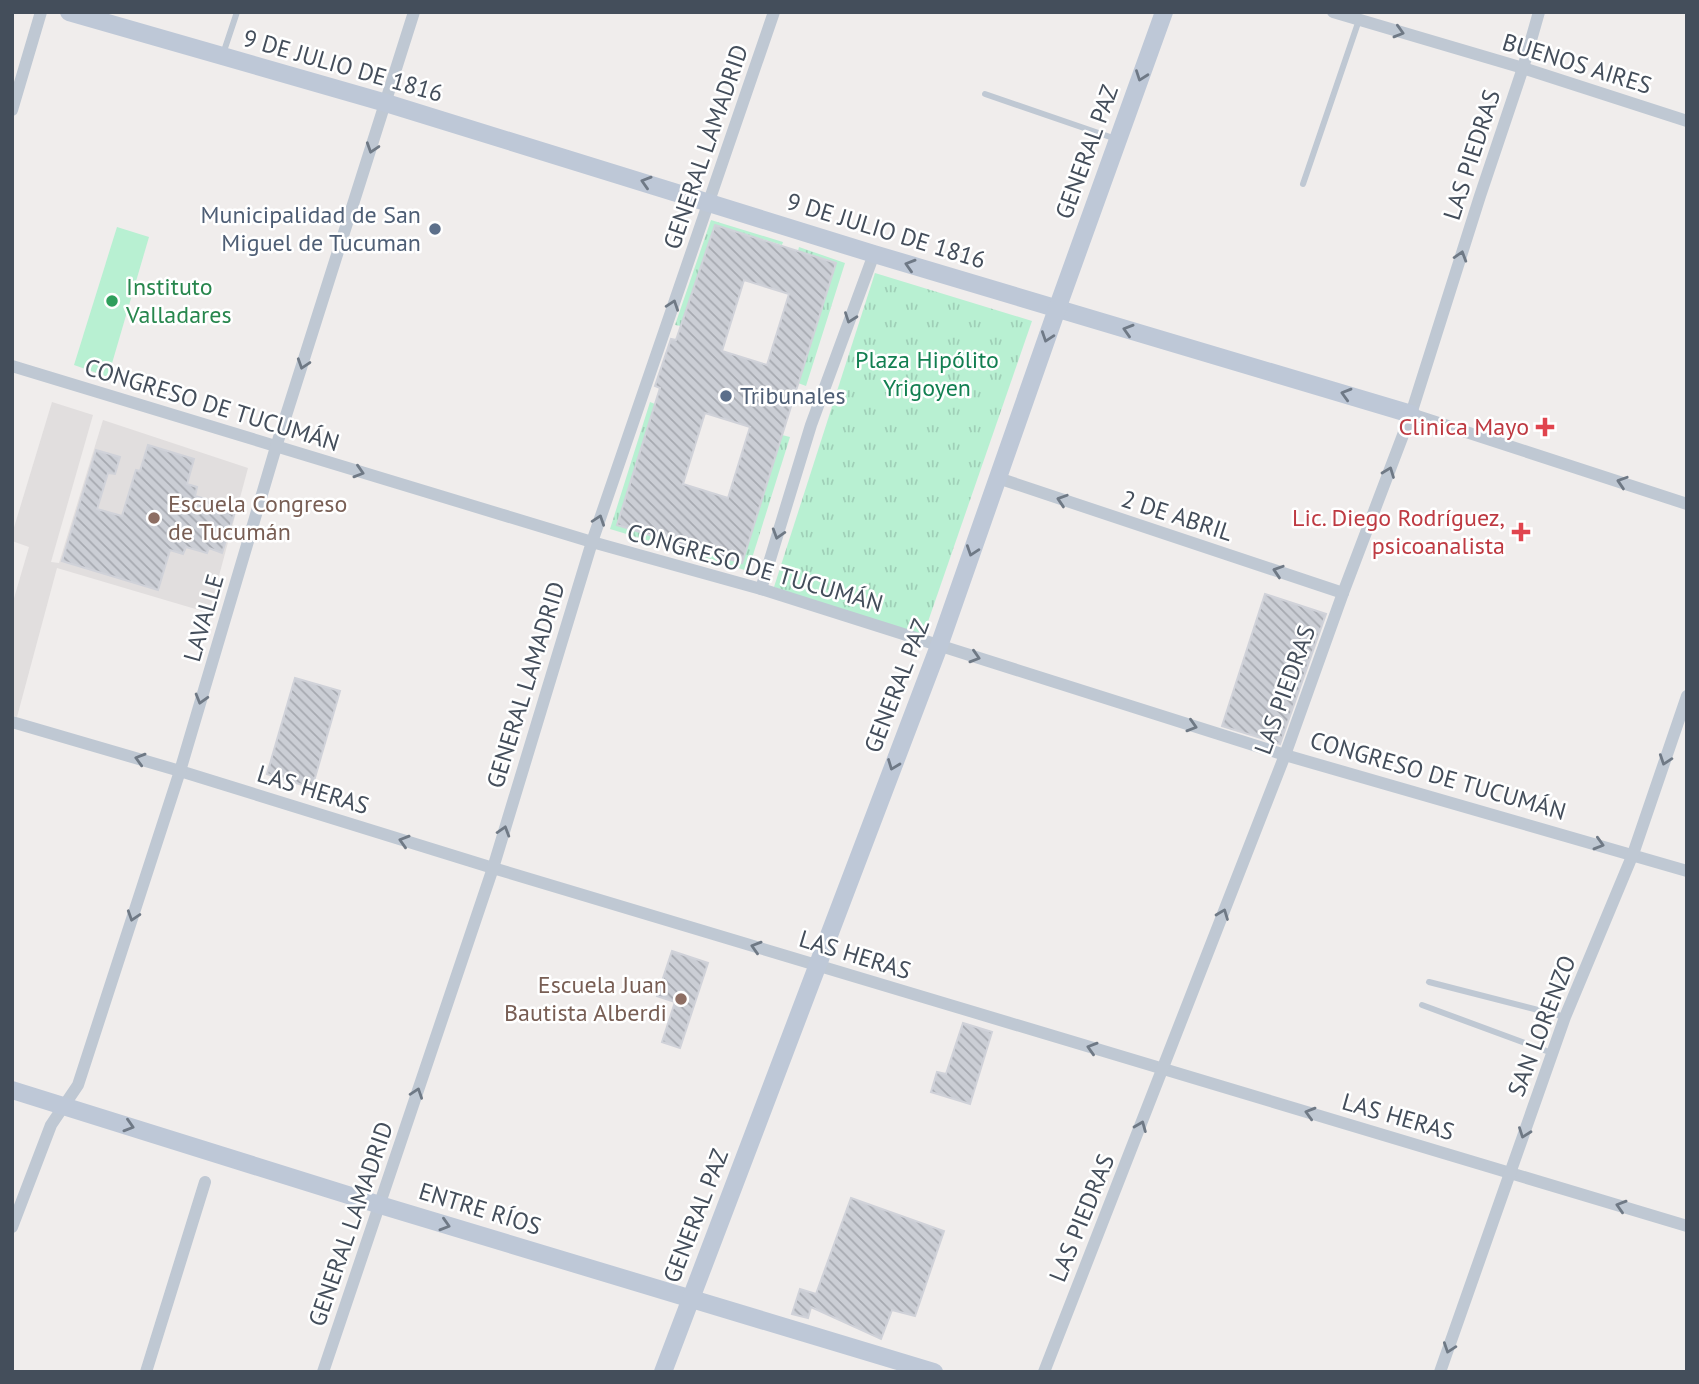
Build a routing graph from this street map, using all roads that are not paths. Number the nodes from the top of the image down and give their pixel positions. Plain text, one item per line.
1 (41, 12) edge
2 (69, 12) edge
3 (237, 12) edge
4 (414, 12) edge
5 (774, 12) edge
6 (1164, 12) edge
7 (1334, 12) edge
8 (1539, 12) edge
9 (1359, 20) junction
10 (222, 56) junction
11 (1524, 68) junction
12 (985, 94) dead end
13 (386, 103) junction
14 (12, 110) edge
15 (1687, 121) edge
16 (1118, 140) junction
17 (1303, 184) dead end
18 (709, 202) junction
19 (874, 254) junction
20 (1057, 309) junction
21 (12, 366) edge
22 (1411, 414) junction
23 (276, 447) junction
24 (998, 478) junction
25 (1687, 504) edge
26 (592, 542) junction
27 (761, 589) junction
28 (1343, 593) junction
29 (939, 646) junction
30 (1687, 695) edge
31 (12, 722) edge
32 (1285, 755) junction
33 (180, 771) junction
34 (1633, 854) junction
35 (493, 868) junction
36 (1687, 871) edge
37 (817, 965) junction
38 (1429, 982) dead end
39 (1422, 1005) dead end
40 (1565, 1017) junction
41 (1553, 1053) junction
42 (1163, 1069) junction
43 (12, 1090) edge
44 (64, 1106) junction
45 (1511, 1172) junction
46 (205, 1182) dead end
47 (380, 1205) junction
48 (1687, 1226) edge
49 (12, 1227) edge
50 (690, 1299) junction
51 (146, 1372) edge
52 (323, 1372) edge
53 (663, 1372) edge
54 (934, 1372) edge
55 (1044, 1372) edge
56 (1440, 1372) edge

1 - 14 street
2 - 10 street, 9 DE JULIO DE 1816
3 - 10 lane
4 - 13 street, LAVALLE
5 - 18 street, GENERAL LAMADRID
6 -> 16 street, GENERAL PAZ
7 - 9 street, BUENOS AIRES
8 - 11 street, LAS PIEDRAS
9 -> 11 street, BUENOS AIRES
9 - 17 lane
10 - 13 street, 9 DE JULIO DE 1816
11 - 15 street, BUENOS AIRES
22 -> 11 street, LAS PIEDRAS
12 - 16 lane
18 -> 13 street, 9 DE JULIO DE 1816
13 -> 23 street, LAVALLE
16 - 20 street, GENERAL PAZ
18 - 19 street, 9 DE JULIO DE 1816
26 -> 18 street, GENERAL LAMADRID
20 -> 19 street, 9 DE JULIO DE 1816
19 -> 27 street
22 -> 20 street, 9 DE JULIO DE 1816
20 -> 24 street, GENERAL PAZ
21 - 23 street, CONGRESO DE TUCUMÁN
25 -> 22 street, 9 DE JULIO DE 1816
28 -> 22 street, LAS PIEDRAS
23 -> 26 street, CONGRESO DE TUCUMÁN
23 -> 33 street, LAVALLE
28 -> 24 street, 2 DE ABRIL
24 -> 29 street, GENERAL PAZ
26 - 27 street, CONGRESO DE TUCUMÁN
35 -> 26 street, GENERAL LAMADRID
27 - 29 street, CONGRESO DE TUCUMÁN
28 - 32 street, LAS PIEDRAS
29 -> 32 street, CONGRESO DE TUCUMÁN
29 -> 37 street, GENERAL PAZ
30 -> 34 street, SAN LORENZO
33 -> 31 street, LAS HERAS
32 -> 34 street, CONGRESO DE TUCUMÁN
42 -> 32 street, LAS PIEDRAS
35 -> 33 street, LAS HERAS
33 -> 44 street, LAVALLE
34 - 36 street, CONGRESO DE TUCUMÁN
34 - 40 street, SAN LORENZO
37 -> 35 street, LAS HERAS
47 -> 35 street, GENERAL LAMADRID
42 -> 37 street, LAS HERAS
37 - 50 street, GENERAL PAZ
38 - 40 lane
39 - 41 lane
40 - 41 street, SAN LORENZO
41 -> 45 street, SAN LORENZO
45 -> 42 street, LAS HERAS
55 -> 42 street, LAS PIEDRAS
43 - 44 street, ENTRE RÍOS
44 -> 47 street, ENTRE RÍOS
44 - 49 street, LAVALLE
48 -> 45 street, LAS HERAS
45 -> 56 street, SAN LORENZO
46 - 51 street
47 -> 50 street, ENTRE RÍOS
47 - 52 street, GENERAL LAMADRID
50 - 53 street, GENERAL PAZ
50 - 54 street, ENTRE RÍOS

